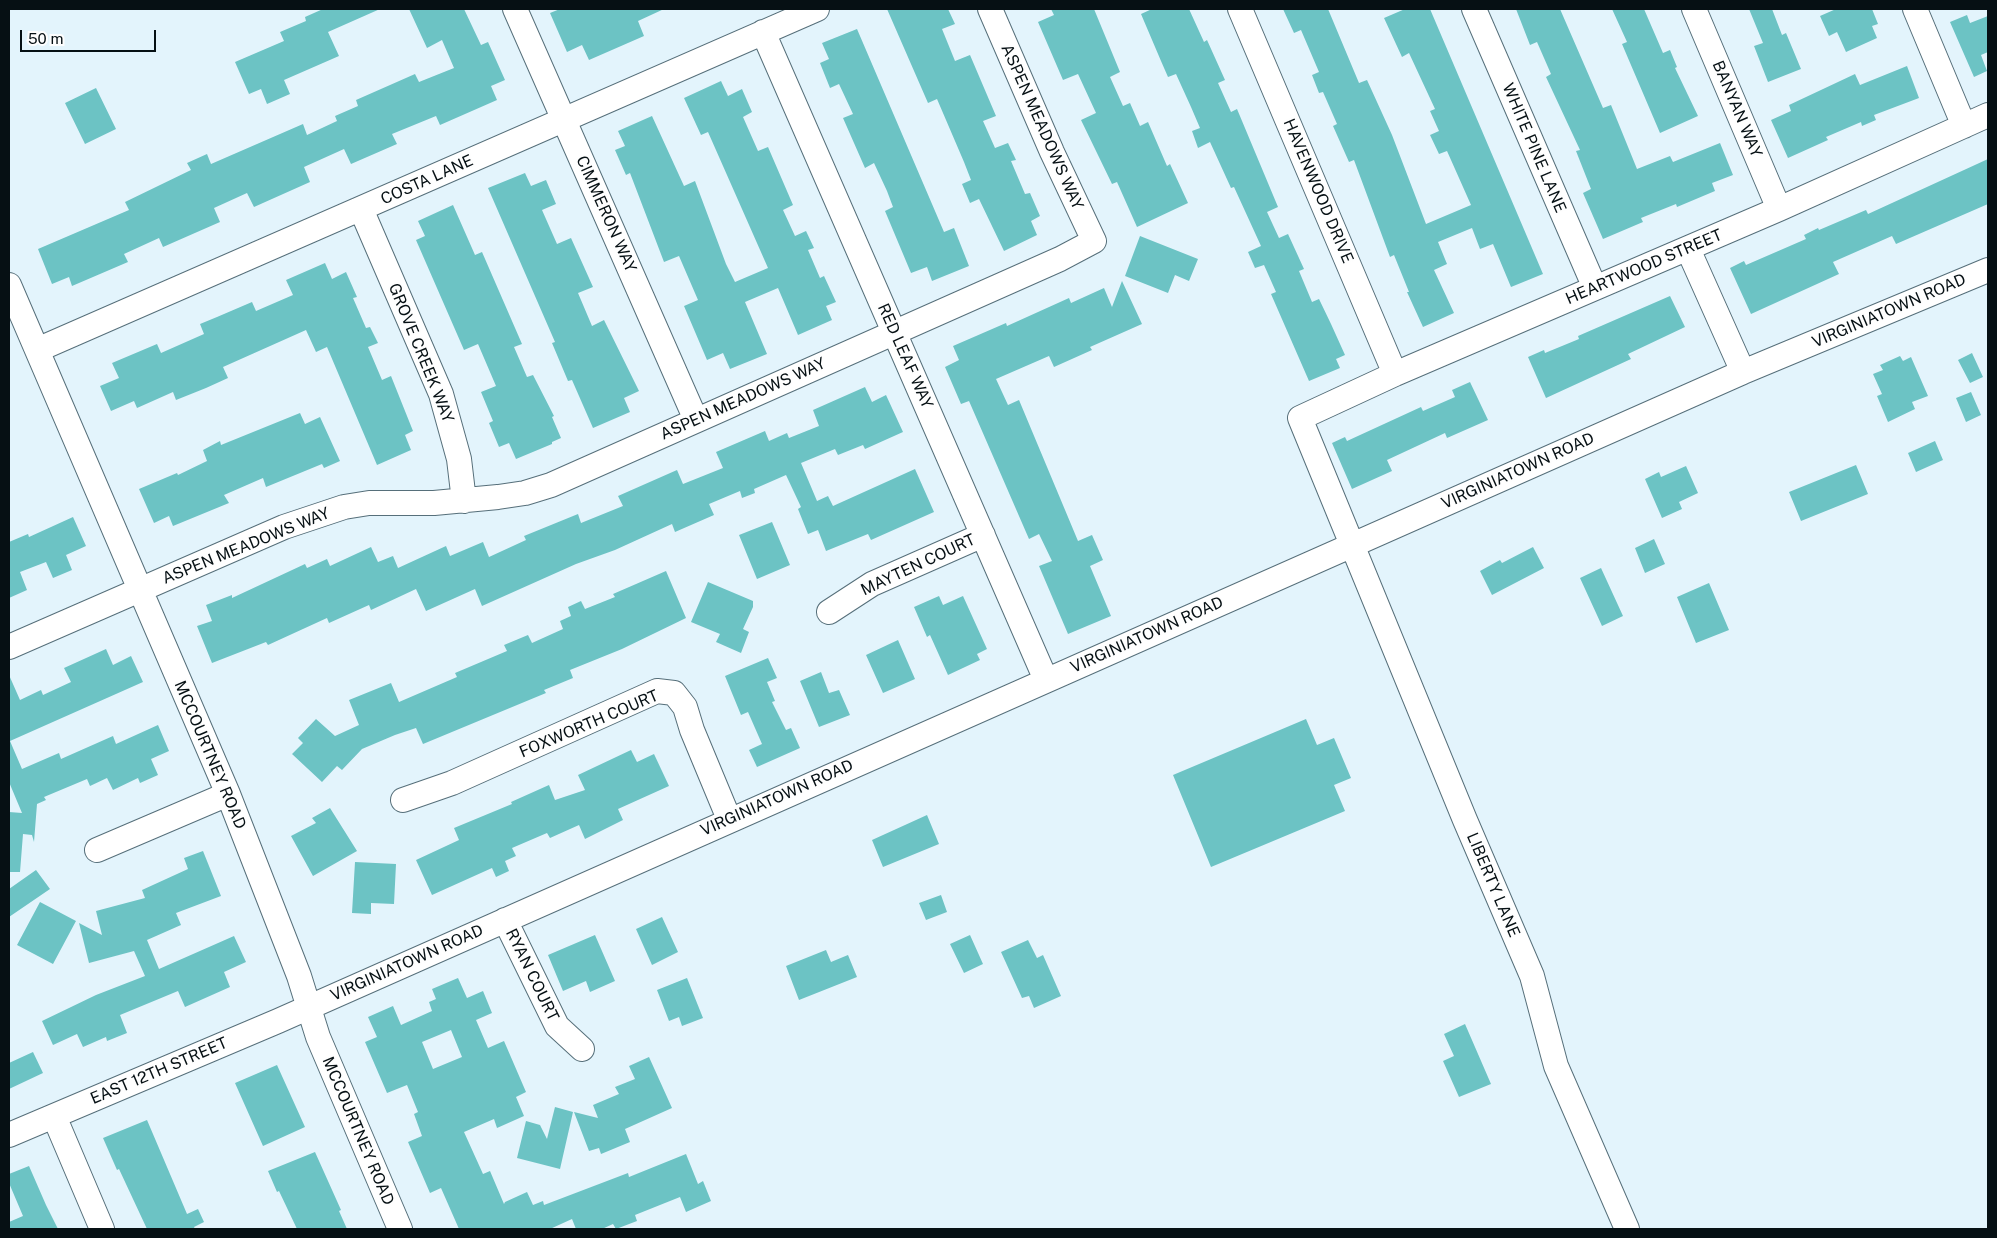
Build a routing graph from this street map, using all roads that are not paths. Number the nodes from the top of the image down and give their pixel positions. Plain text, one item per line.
1 (515, 9) edge
2 (817, 9) edge
3 (990, 9) edge
4 (1240, 9) edge
5 (1474, 9) edge
6 (1694, 9) edge
7 (1915, 9) edge
8 (763, 32) junction
9 (1988, 114) edge
10 (565, 119) junction
11 (1964, 126) junction
12 (361, 209) junction
13 (1779, 209) junction
14 (1688, 248) junction
15 (1988, 270) edge
16 (9, 285) edge
17 (1594, 288) junction
18 (894, 331) junction
19 (37, 350) junction
20 (1743, 372) junction
21 (1395, 374) junction
22 (1300, 418) joint
23 (696, 420) junction
24 (464, 500) junction
25 (983, 535) junction
26 (1351, 544) junction
27 (140, 590) junction
28 (829, 612) dead end
29 (9, 648) edge
30 (1046, 680) junction
31 (228, 794) junction
32 (403, 800) dead end
33 (729, 819) junction
34 (97, 850) dead end
35 (505, 920) junction
36 (309, 1007) junction
37 (582, 1050) dead end
38 (54, 1116) junction
39 (9, 1135) edge
40 (102, 1229) edge
41 (400, 1229) edge
42 (1627, 1229) edge

1 - 10 street, CIMMERON WAY
2 - 8 street, COSTA LANE
3 - 18 street, ASPEN MEADOWS WAY
4 - 21 street, HAVENWOOD DRIVE
5 - 17 street, WHITE PINE LANE
6 - 13 street, BANYAN WAY
7 - 11 street
8 - 10 street, COSTA LANE
8 - 18 street, RED LEAF WAY
9 - 11 street, HEARTWOOD STREET
10 - 12 street, COSTA LANE
10 - 23 street, CIMMERON WAY
11 - 13 street, HEARTWOOD STREET
12 - 19 street, COSTA LANE
12 - 24 street, GROVE CREEK WAY
13 - 14 street, HEARTWOOD STREET
14 - 17 street, HEARTWOOD STREET
14 - 20 street
15 - 20 street, VIRGINIATOWN ROAD
16 - 19 street, MCCOURTNEY ROAD
17 - 21 street, HEARTWOOD STREET
18 - 23 street, ASPEN MEADOWS WAY
18 - 25 street, RED LEAF WAY
19 - 27 street, MCCOURTNEY ROAD
20 - 26 street, VIRGINIATOWN ROAD
21 - 22 street, HEARTWOOD STREET
22 - 26 street, LIBERTY LANE
23 - 24 street, ASPEN MEADOWS WAY
24 - 27 street, ASPEN MEADOWS WAY
25 - 28 street, MAYTEN COURT
25 - 30 street, RED LEAF WAY
26 - 30 street, VIRGINIATOWN ROAD
26 - 42 street, LIBERTY LANE
27 - 29 street, ASPEN MEADOWS WAY
27 - 31 street, MCCOURTNEY ROAD
30 - 33 street, VIRGINIATOWN ROAD
31 - 34 street
31 - 36 street, MCCOURTNEY ROAD
32 - 33 street, FOXWORTH COURT
33 - 35 street, VIRGINIATOWN ROAD
35 - 36 street, VIRGINIATOWN ROAD
35 - 37 street, RYAN COURT
36 - 38 street, EAST 12TH STREET
36 - 41 street, MCCOURTNEY ROAD
38 - 39 street, EAST 12TH STREET
38 - 40 street

